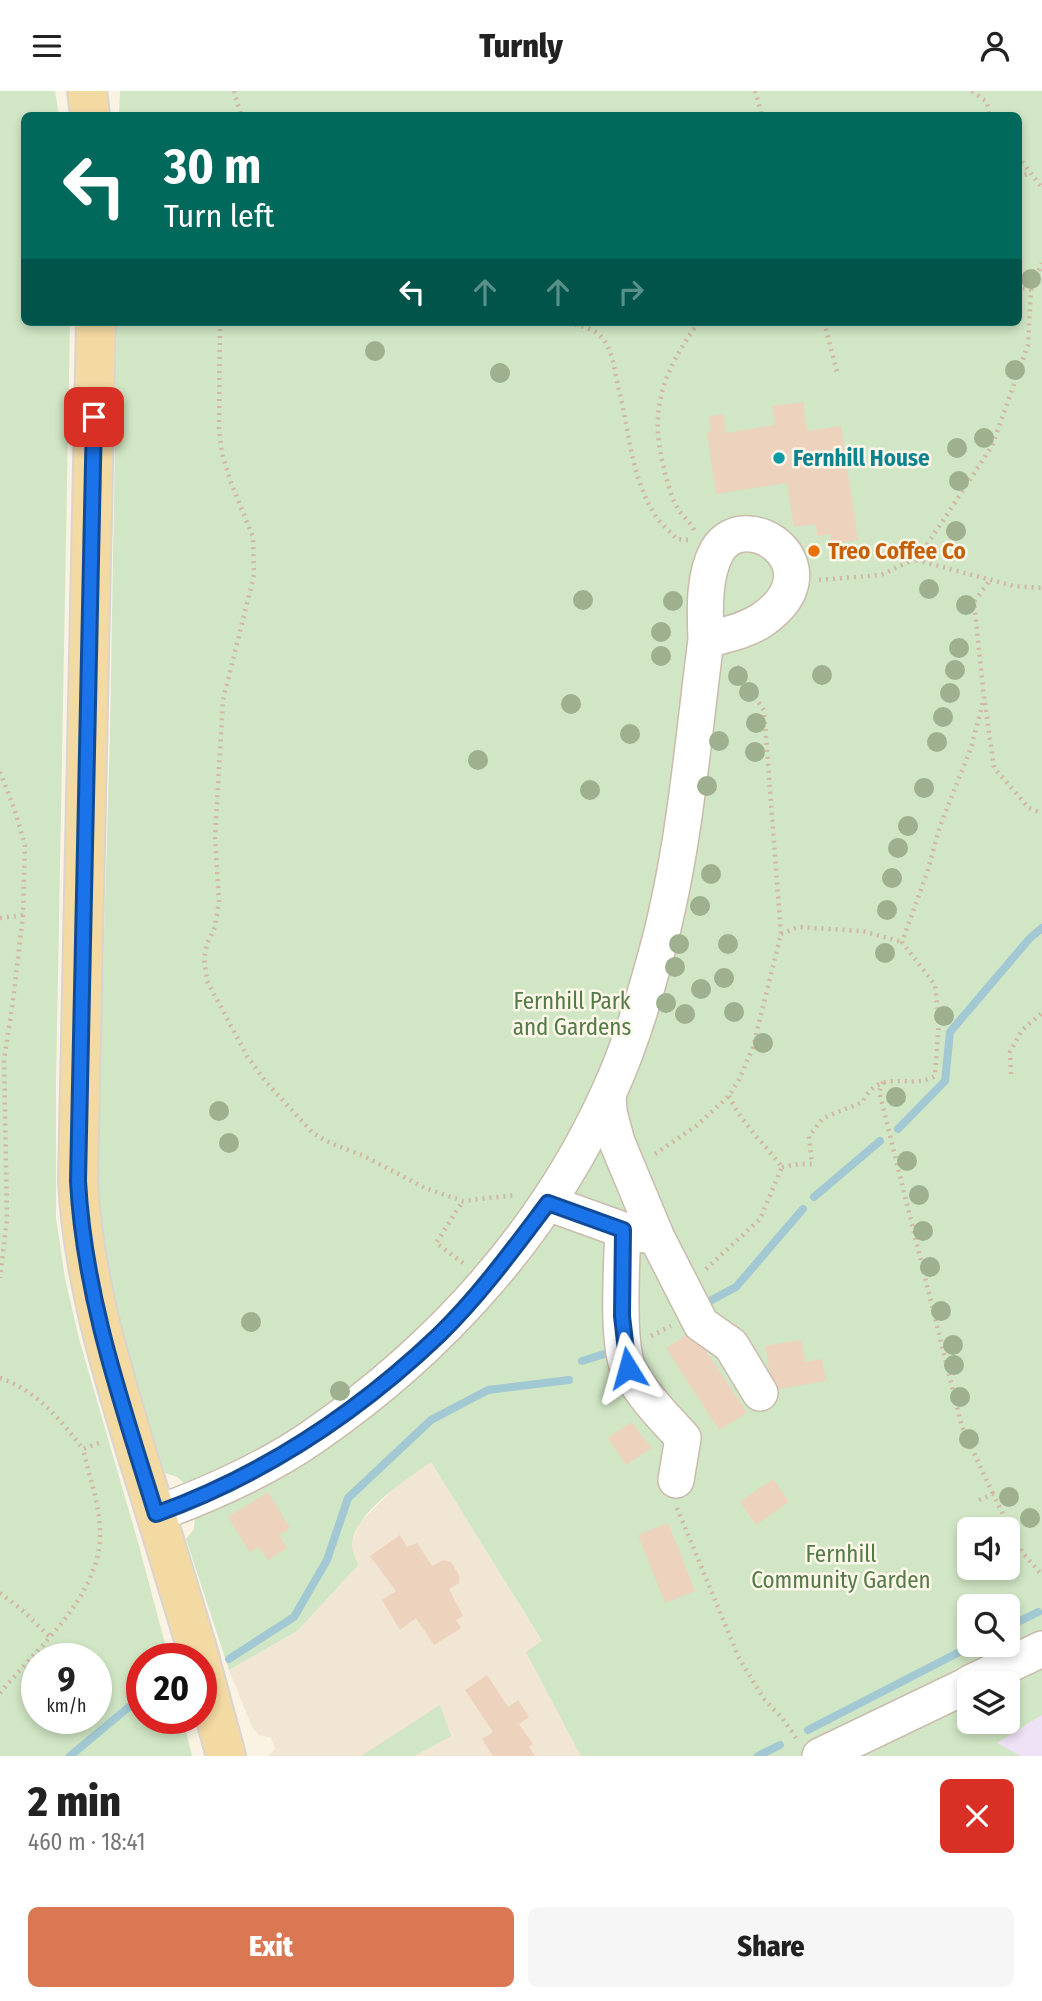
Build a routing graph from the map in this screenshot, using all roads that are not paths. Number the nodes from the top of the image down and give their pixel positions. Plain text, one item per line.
1 (87, 91) edge
2 (90, 112) edge
3 (96, 326) edge
4 (705, 648) junction
5 (608, 1095) junction
6 (548, 1203) junction
7 (623, 1230) junction
8 (657, 1238) junction
9 (760, 1393) dead end
10 (676, 1480) road end
11 (156, 1514) junction
12 (195, 1643) edge
13 (1042, 1649) edge
14 (995, 1671) edge
15 (957, 1689) edge
16 (217, 1723) edge
17 (226, 1756) edge
18 (820, 1756) edge

1 - 2 main road
3 - 11 main road
4 - 4 lane
4 - 5 lane
5 - 6 lane
5 - 8 lane
6 - 7 lane
6 - 11 lane
7 - 8 lane
7 - 10 lane
8 - 9 lane
11 - 12 main road
13 - 14 lane
15 - 18 lane
16 - 17 main road

